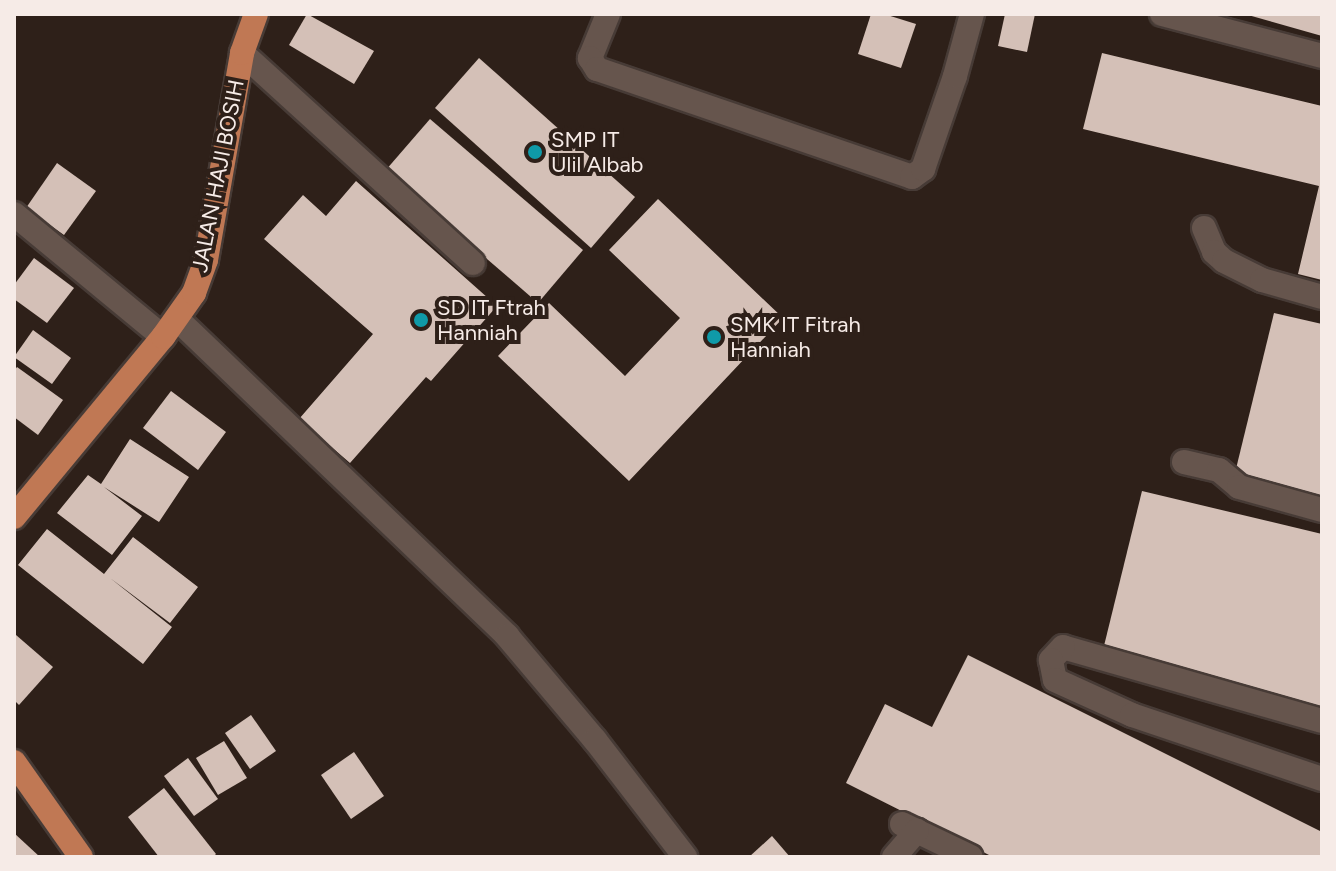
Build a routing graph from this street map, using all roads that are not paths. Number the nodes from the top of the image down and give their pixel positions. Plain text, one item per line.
1 (256, 14) edge
2 (608, 14) edge
3 (972, 14) edge
4 (1162, 14) edge
5 (242, 53) junction
6 (1322, 56) edge
7 (14, 214) edge
8 (1204, 228) dead end
9 (473, 263) dead end
10 (1322, 297) edge
11 (170, 328) junction
12 (1184, 462) dead end
13 (1322, 510) edge
14 (14, 517) edge
15 (1322, 721) edge
16 (14, 762) edge
17 (1322, 779) edge
18 (81, 857) edge
19 (685, 857) edge
20 (894, 857) edge
21 (971, 857) edge

1 - 5 main road, JALAN HAJI BOSIH
2 - 3 street
4 - 6 street
5 - 9 street
5 - 11 main road, JALAN HAJI BOSIH
7 - 11 street
8 - 10 street
11 - 14 main road, JALAN HAJI BOSIH
11 - 19 street
12 - 13 street
15 - 17 street
16 - 18 main road
20 - 21 street

